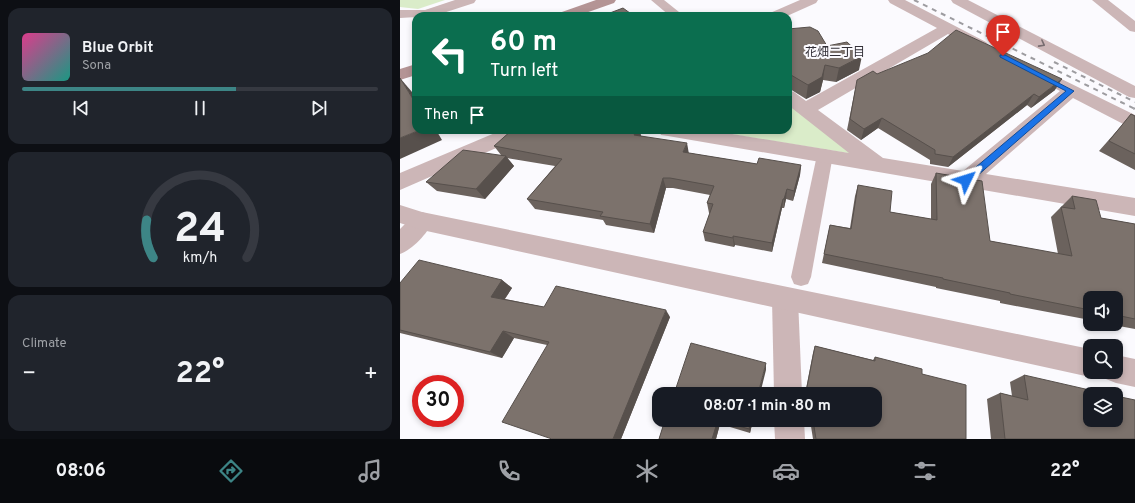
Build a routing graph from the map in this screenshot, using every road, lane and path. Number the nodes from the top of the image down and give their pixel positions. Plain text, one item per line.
1 (469, 0) edge
2 (609, 0) edge
3 (657, 0) edge
4 (811, 0) edge
5 (895, 0) edge
6 (958, 0) edge
7 (1099, 0) edge
8 (432, 12) edge
9 (575, 12) edge
10 (673, 12) edge
11 (784, 12) edge
12 (400, 14) edge
13 (412, 14) edge
14 (948, 28) junction
15 (1135, 28) edge
16 (996, 53) edge
17 (1016, 63) edge
18 (412, 70) edge
19 (400, 75) edge
20 (1071, 91) junction
21 (1135, 93) edge
22 (792, 99) edge
23 (806, 109) junction
24 (1135, 123) edge
25 (510, 134) edge
26 (692, 134) edge
27 (825, 156) junction
28 (878, 164) junction
29 (966, 180) junction
30 (400, 182) edge
31 (1135, 207) edge
32 (411, 217) edge
33 (400, 244) edge
34 (801, 277) dead end
35 (785, 299) junction
36 (1083, 362) edge
37 (1123, 370) edge
38 (1135, 373) edge
39 (788, 387) edge
40 (789, 427) edge
41 (790, 439) edge

1 - 8 street
2 - 9 main road
3 - 10 street
4 - 11 street
5 - 14 street
6 -> 21 street
7 - 15 street
12 - 13 street
14 - 16 street
14 - 23 street
17 - 20 street
18 - 19 main road
20 - 24 street
20 - 29 street
22 - 23 street
23 - 28 street
25 - 30 street
26 - 27 street
27 - 28 street
27 - 34 street
28 - 29 street
29 - 31 street
32 - 33 street
32 - 35 street
35 - 36 street
35 - 39 street
37 - 38 street
40 - 41 street

